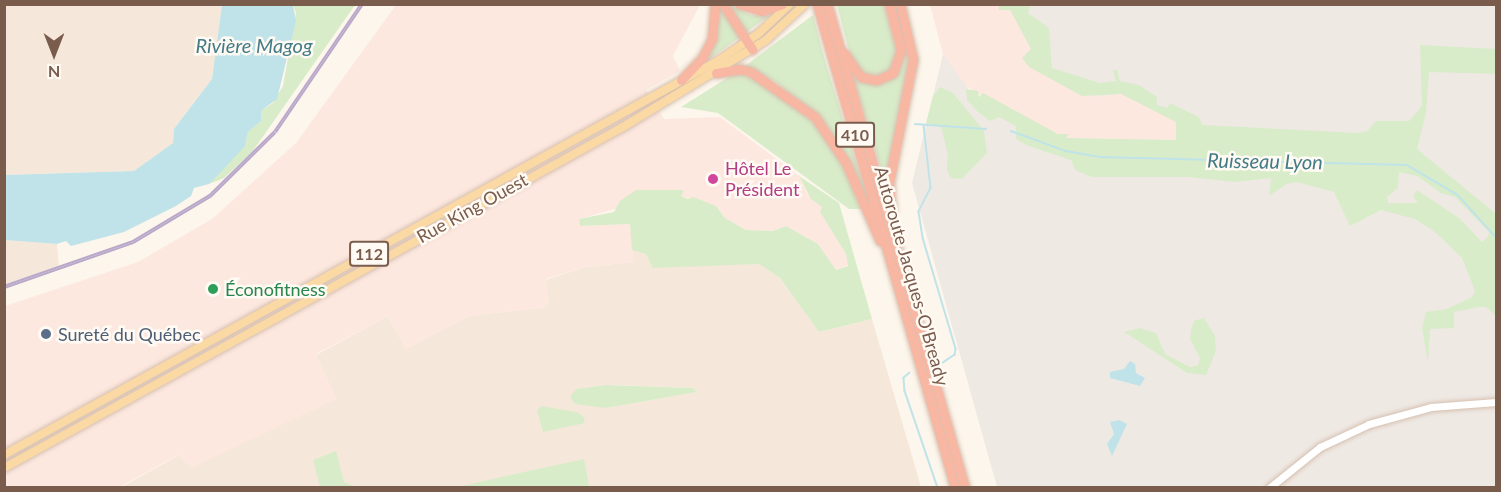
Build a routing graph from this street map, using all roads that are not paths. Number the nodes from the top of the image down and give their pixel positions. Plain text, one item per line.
1 (715, 4) edge
2 (723, 4) edge
3 (739, 4) edge
4 (782, 4) edge
5 (790, 4) edge
6 (817, 4) edge
7 (828, 4) edge
8 (889, 4) edge
9 (900, 4) edge
10 (803, 7) edge
11 (835, 36) junction
12 (749, 45) junction
13 (716, 73) junction
14 (681, 80) junction
15 (896, 246) junction
16 (892, 266) junction
17 (1497, 402) edge
18 (4, 455) edge
19 (4, 468) edge
20 (955, 488) edge
21 (965, 488) edge
22 (1269, 488) edge

1 - 14 highway
2 - 12 highway
3 - 4 highway
5 - 12 main road, Rue King Ouest / 112
6 - 16 highway, Autoroute Jacques-O'Bready / 410
7 - 11 highway, Autoroute Jacques-O'Bready / 410
8 - 11 highway
9 - 15 highway
10 - 12 main road, Rue King Ouest / 112
11 - 15 highway, Autoroute Jacques-O'Bready / 410
12 - 13 main road, Rue King Ouest / 112
12 - 14 main road, Rue King Ouest / 112
13 - 16 highway
13 - 19 main road, Rue King Ouest / 112
14 - 18 main road, Rue King Ouest / 112
15 - 21 highway, Autoroute Jacques-O'Bready / 410
16 - 20 highway, Autoroute Jacques-O'Bready / 410
17 - 22 main road

